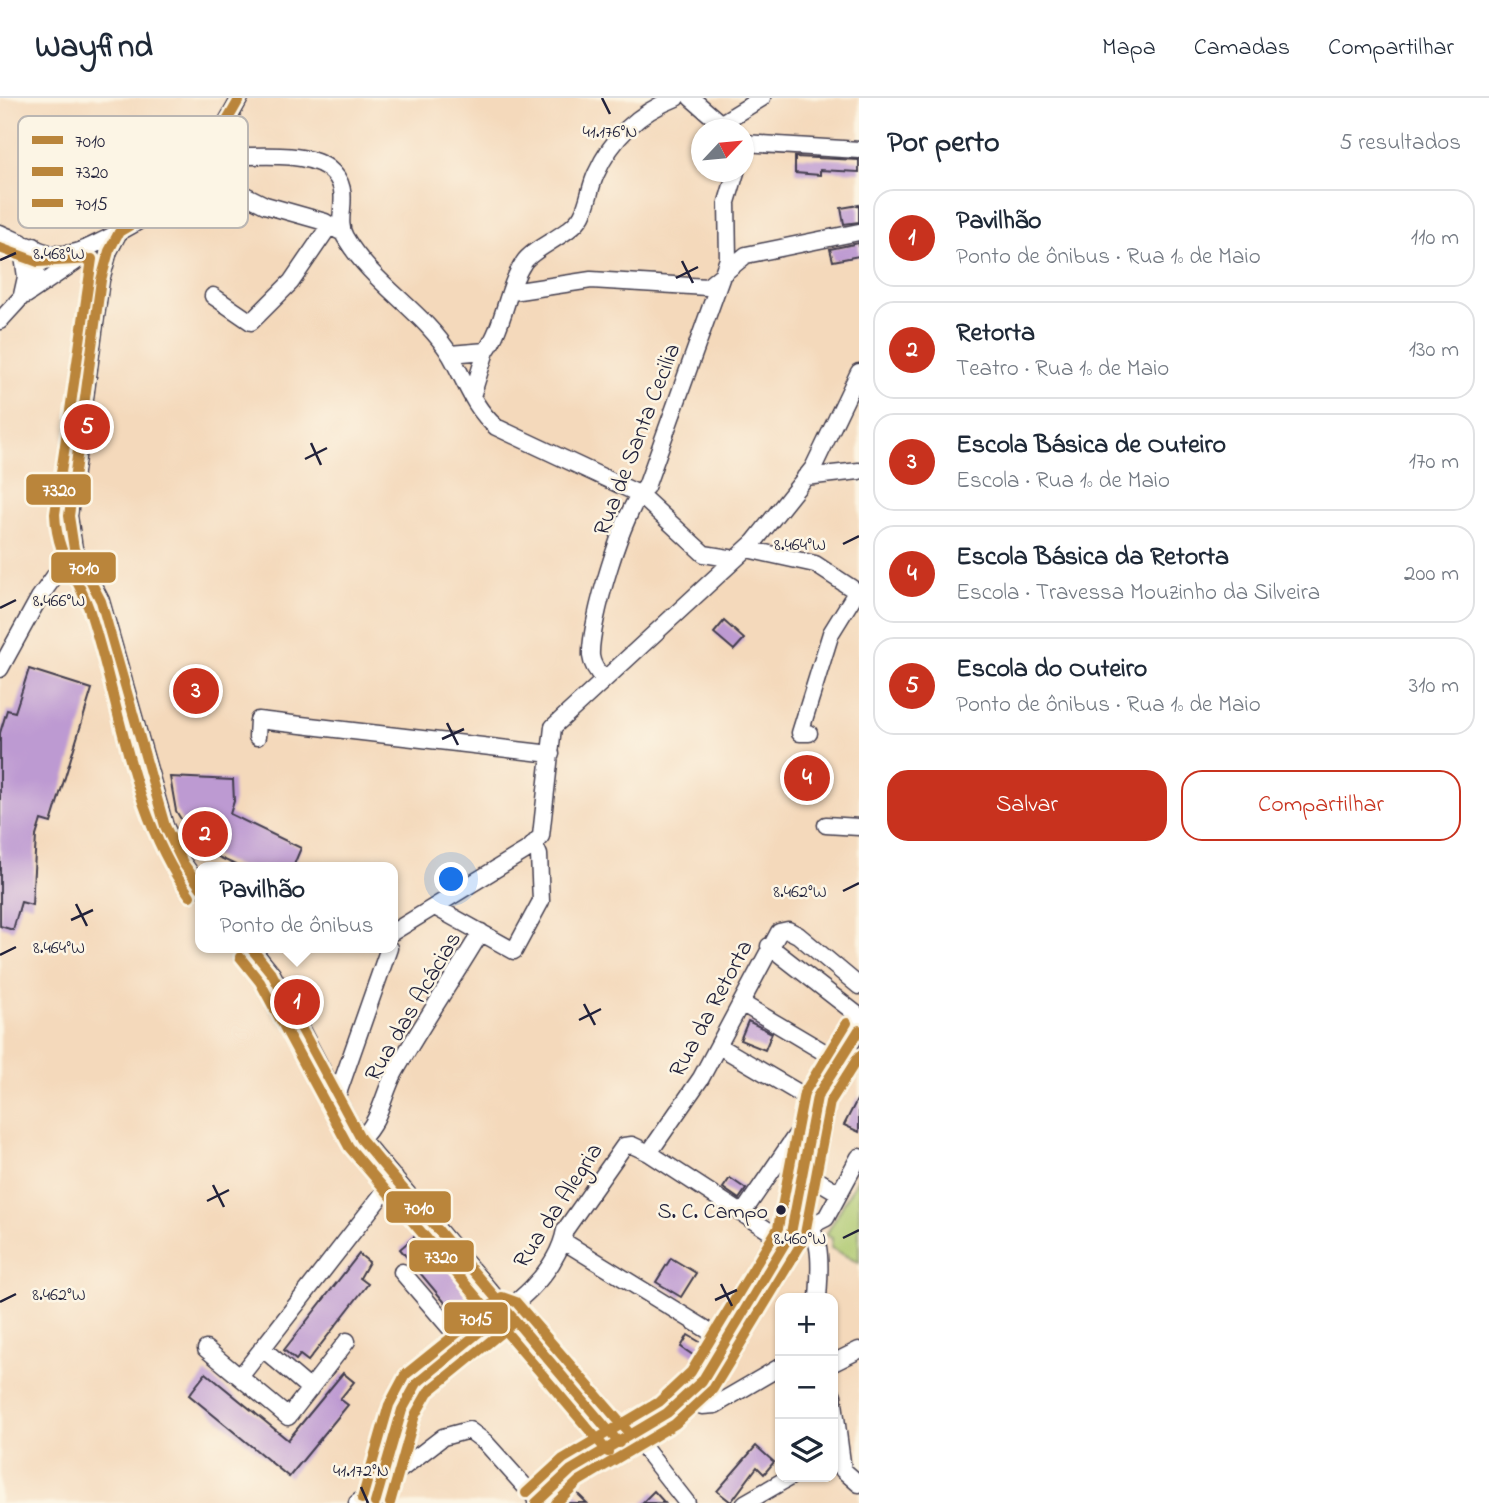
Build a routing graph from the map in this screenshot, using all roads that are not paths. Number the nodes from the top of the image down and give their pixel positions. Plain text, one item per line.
1 (240, 98) edge
2 (676, 98) edge
3 (691, 98) edge
4 (762, 98) edge
5 (230, 116) edge
6 (717, 119) edge
7 (735, 119) edge
8 (754, 143) edge
9 (859, 150) edge
10 (248, 157) edge
11 (733, 182) edge
12 (248, 196) edge
13 (125, 228) edge
14 (337, 230) junction
15 (859, 232) edge
16 (0, 233) edge
17 (32, 245) junction
18 (86, 253) junction
19 (721, 275) junction
20 (101, 280) junction
21 (512, 292) junction
22 (213, 296) dead end
23 (21, 297) junction
24 (0, 321) edge
25 (486, 351) junction
26 (450, 354) junction
27 (859, 372) edge
28 (472, 396) junction
29 (859, 471) edge
30 (805, 477) junction
31 (639, 494) junction
32 (74, 549) junction
33 (741, 554) junction
34 (858, 592) edge
35 (0, 669) edge
36 (604, 680) junction
37 (809, 733) dead end
38 (257, 737) dead end
39 (551, 754) junction
40 (826, 825) dead end
41 (859, 827) edge
42 (534, 844) junction
43 (195, 880) edge
44 (435, 907) junction
45 (398, 930) edge
46 (481, 932) junction
47 (769, 946) junction
48 (255, 953) edge
49 (387, 953) edge
50 (859, 986) edge
51 (743, 1004) junction
52 (859, 1016) edge
53 (859, 1030) edge
54 (719, 1046) junction
55 (839, 1062) junction
56 (337, 1099) junction
57 (816, 1106) junction
58 (361, 1139) junction
59 (649, 1153) junction
60 (859, 1157) edge
61 (802, 1171) junction
62 (395, 1178) junction
63 (839, 1193) junction
64 (795, 1211) junction
65 (742, 1214) junction
66 (810, 1226) junction
67 (563, 1241) junction
68 (786, 1242) junction
69 (402, 1272) dead end
70 (818, 1293) edge
71 (505, 1311) junction
72 (347, 1341) dead end
73 (727, 1342) junction
74 (463, 1343) junction
75 (262, 1348) junction
76 (206, 1349) dead end
77 (859, 1350) edge
78 (838, 1360) edge
79 (775, 1370) edge
80 (240, 1377) junction
81 (310, 1389) junction
82 (686, 1395) junction
83 (626, 1438) junction
84 (838, 1470) edge
85 (781, 1482) edge
86 (379, 1483) junction
87 (859, 1484) edge
88 (537, 1502) edge
89 (357, 1503) edge
90 (375, 1503) edge
91 (687, 1503) edge
92 (745, 1503) edge

1 - 5 street
2 - 21 street
3 - 6 street
4 - 7 street
8 - 9 street
10 - 14 street
11 - 19 street, Rua de Santa Cecilia
12 - 14 street
13 - 18 street
14 - 22 street
14 - 26 street
15 - 19 street
16 - 17 street
17 - 18 street
17 - 18 street
17 - 23 street
18 - 20 street
18 - 20 street
18 - 23 street
19 - 21 street
19 - 31 street, Rua de Santa Cecilia
20 - 32 street
21 - 25 street
23 - 24 street
25 - 26 street
25 - 28 street
26 - 28 street
27 - 30 street
28 - 31 street
29 - 30 street
30 - 33 street
31 - 33 street
31 - 36 street, Rua de Santa Cecilia
32 - 35 street
32 - 43 street
33 - 34 street
33 - 36 street
34 - 37 street
36 - 39 street
38 - 39 street
39 - 42 street
40 - 41 street
42 - 44 street
42 - 46 street
44 - 45 street
44 - 46 street
46 - 58 street, Rua das Acácias
47 - 50 street, Rua da Retorta
47 - 51 street, Rua da Retorta
47 - 52 street
48 - 56 street
49 - 56 street
51 - 54 street, Rua da Retorta
51 - 55 street
53 - 55 street
54 - 57 street
54 - 59 street, Rua da Retorta
55 - 57 street
56 - 58 street
57 - 61 street
57 - 65 street
58 - 62 street
59 - 65 street
59 - 67 street, Rua da Alegria
60 - 63 street
61 - 63 street
61 - 64 street
62 - 71 street
62 - 75 street
63 - 66 street
64 - 66 street
64 - 68 street
65 - 68 street
66 - 70 street
67 - 71 street, Rua da Alegria
67 - 73 street
68 - 73 street
69 - 74 street
71 - 74 street, Rua da Alegria
71 - 83 street
72 - 81 street
73 - 82 street
74 - 86 street, Rua da Alegria
75 - 80 street
75 - 81 street
76 - 80 street
77 - 78 street
79 - 82 street
80 - 81 street
82 - 83 street
83 - 88 street
83 - 91 street
84 - 87 street
85 - 92 street
86 - 88 street
86 - 89 street
86 - 90 street, Rua da Alegria

